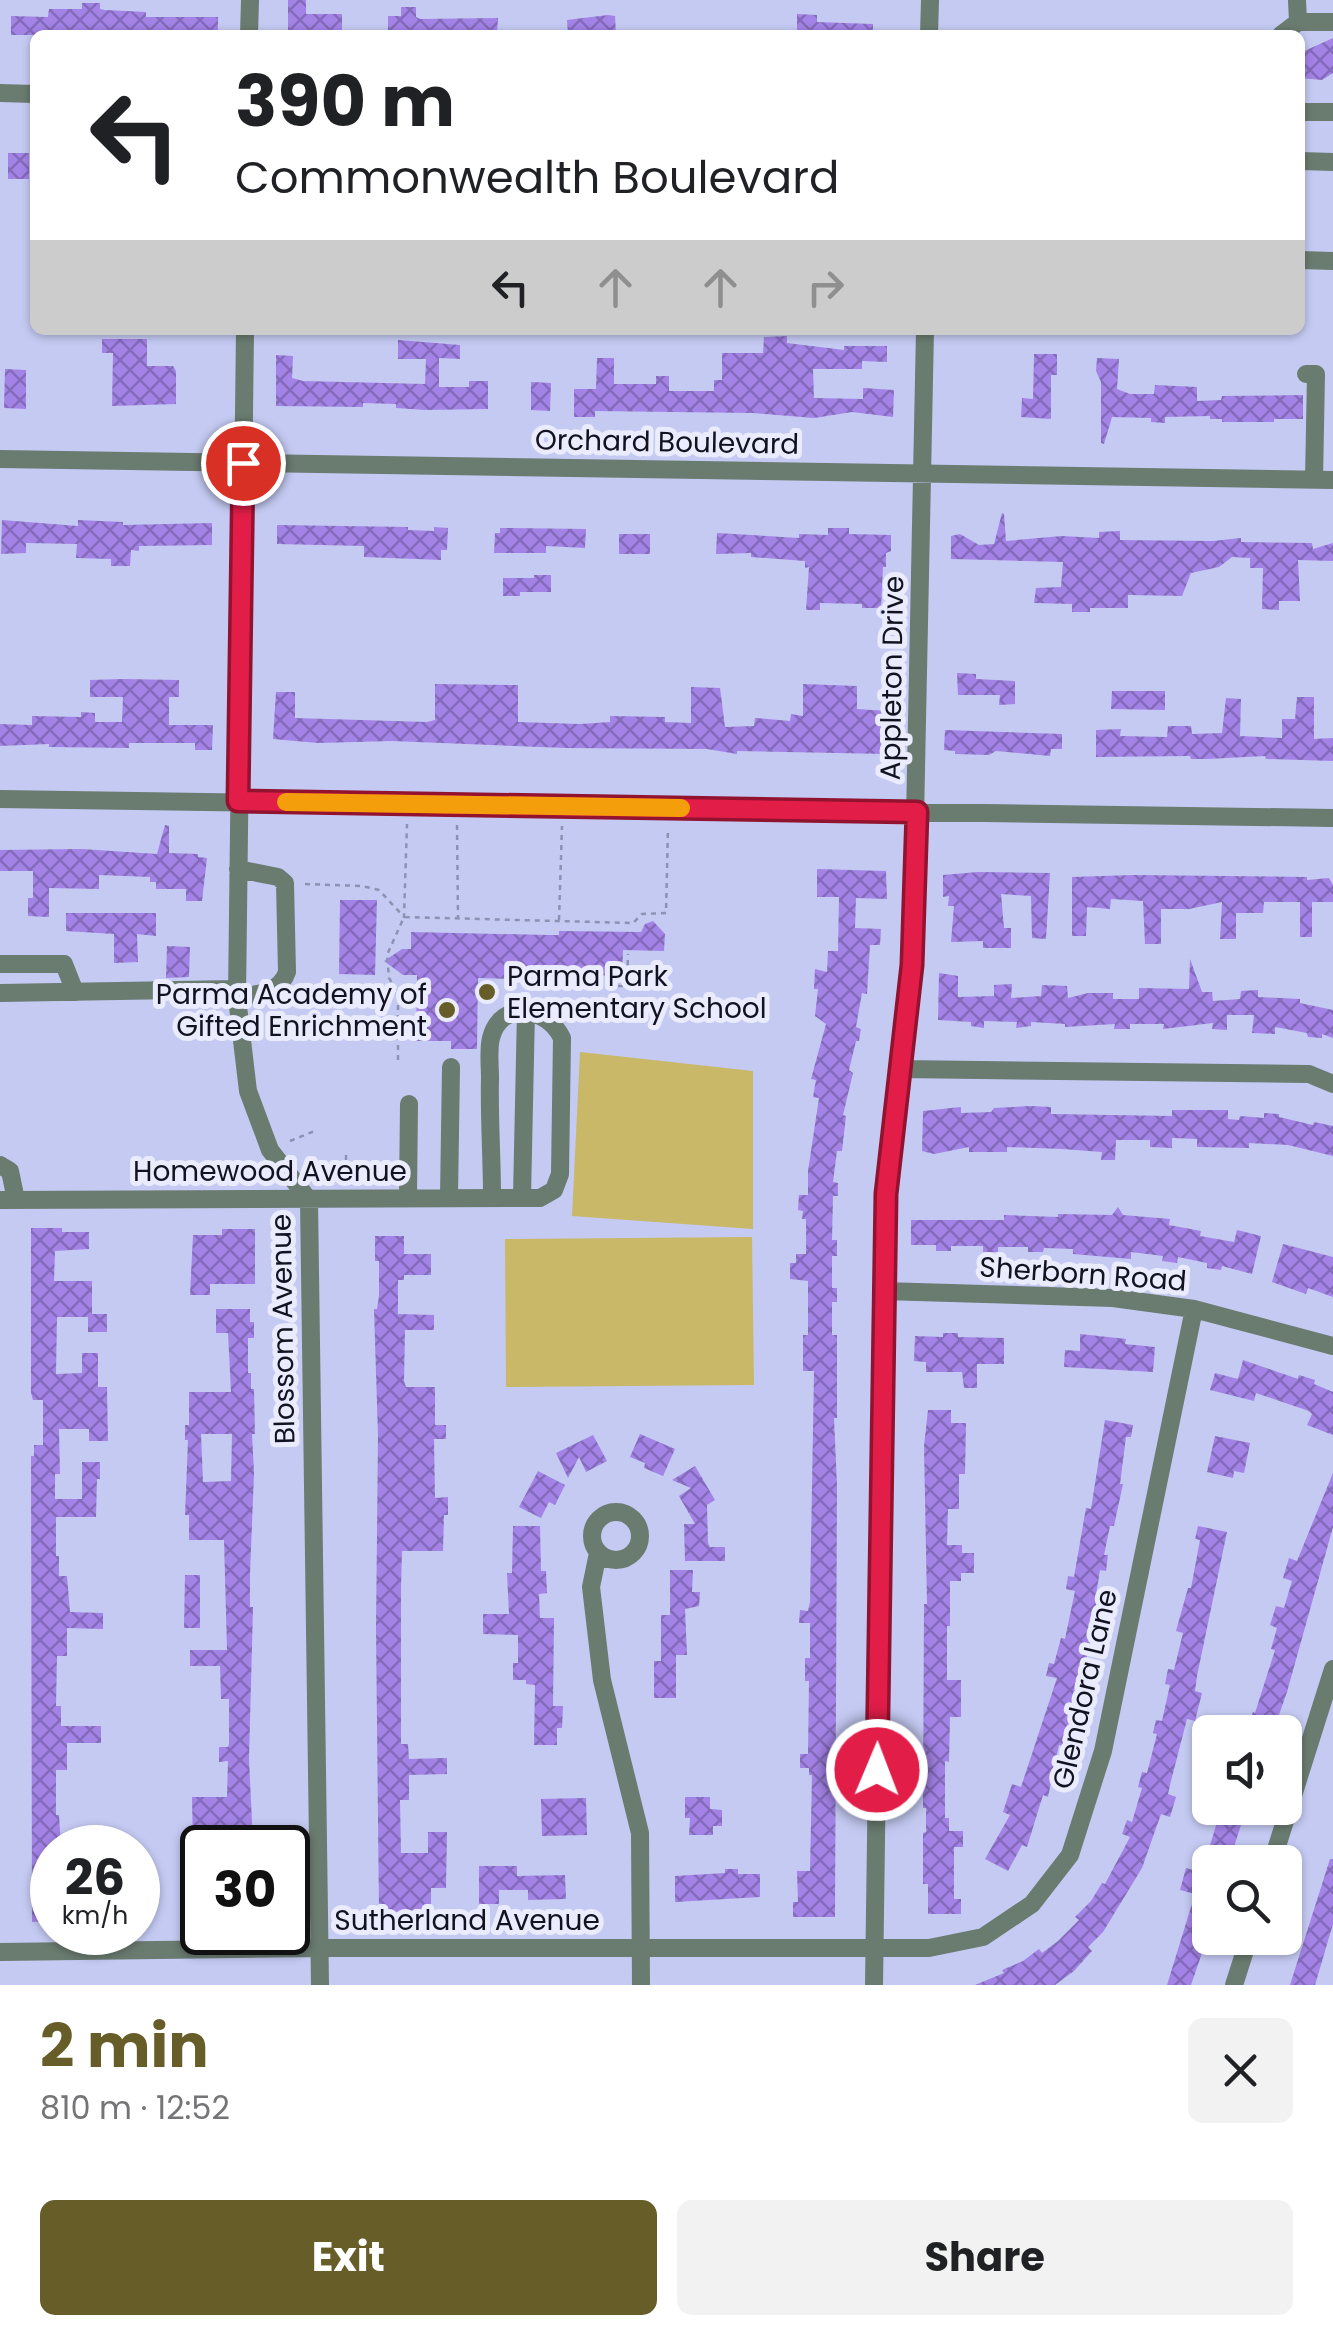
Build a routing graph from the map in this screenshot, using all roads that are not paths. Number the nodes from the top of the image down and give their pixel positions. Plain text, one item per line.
1 (250, 0) edge
2 (930, 0) edge
3 (1297, 0) edge
4 (1298, 22) junction
5 (1333, 22) edge
6 (249, 30) edge
7 (929, 30) edge
8 (1288, 30) edge
9 (0, 93) edge
10 (30, 94) edge
11 (1305, 112) edge
12 (1333, 112) edge
13 (1305, 162) edge
14 (1333, 162) edge
15 (1305, 260) edge
16 (1333, 260) edge
17 (245, 335) edge
18 (925, 335) edge
19 (1306, 374) dead end
20 (0, 459) edge
21 (243, 463) junction
22 (922, 474) junction
23 (1324, 480) edge
24 (0, 800) edge
25 (238, 801) junction
26 (917, 812) junction
27 (1333, 818) edge
28 (238, 869) junction
29 (0, 964) edge
30 (75, 992) junction
31 (0, 993) edge
32 (237, 994) junction
33 (526, 1011) junction
34 (451, 1067) dead end
35 (901, 1069) junction
36 (1333, 1084) edge
37 (410, 1104) dead end
38 (0, 1165) edge
39 (449, 1197) junction
40 (492, 1197) junction
41 (408, 1198) junction
42 (532, 1198) junction
43 (8, 1200) edge
44 (308, 1200) junction
45 (884, 1291) junction
46 (1194, 1309) junction
47 (1333, 1346) edge
48 (598, 1553) dead end
49 (1333, 1670) edge
50 (1277, 1845) edge
51 (320, 1948) junction
52 (640, 1948) junction
53 (874, 1948) junction
54 (0, 1952) edge
55 (1244, 1955) edge
56 (320, 1985) edge
57 (640, 1985) edge
58 (874, 1985) edge
59 (1234, 1985) edge

1 - 6 street
2 - 7 street
3 - 4 street
4 - 5 street
4 - 8 street
9 - 10 street
11 - 12 street
13 - 14 street
15 - 16 street
17 - 21 street, Blossom Avenue
18 - 22 street, Appleton Drive
19 - 23 street
20 - 21 street, Orchard Boulevard
21 - 22 street, Orchard Boulevard
21 - 25 street, Blossom Avenue
22 - 23 street, Orchard Boulevard
22 - 26 street, Appleton Drive
24 - 25 street
25 - 26 street
25 - 28 street, Blossom Avenue
26 - 27 street
26 - 35 street, Appleton Drive
28 - 32 street, Blossom Avenue
28 - 32 street
29 - 30 street
30 - 31 street
30 - 32 street
32 - 44 street, Blossom Avenue
33 - 40 street
33 - 42 street
33 - 42 street
34 - 39 street
35 - 36 street
35 - 45 street, Appleton Drive
37 - 41 street
38 - 43 street
39 - 40 street, Homewood Avenue
39 - 41 street, Homewood Avenue
40 - 42 street, Homewood Avenue
41 - 44 street, Homewood Avenue
43 - 44 street, Homewood Avenue
44 - 51 street, Blossom Avenue
45 - 46 street, Sherborn Road
45 - 53 street, Appleton Drive
46 - 47 street, Sherborn Road
46 - 53 street, Glendora Lane
48 - 52 street
49 - 50 street
51 - 52 street, Sutherland Avenue
51 - 54 street, Sutherland Avenue
51 - 56 street, Blossom Avenue
52 - 53 street, Sutherland Avenue
52 - 57 street
53 - 58 street, Appleton Drive
55 - 59 street

